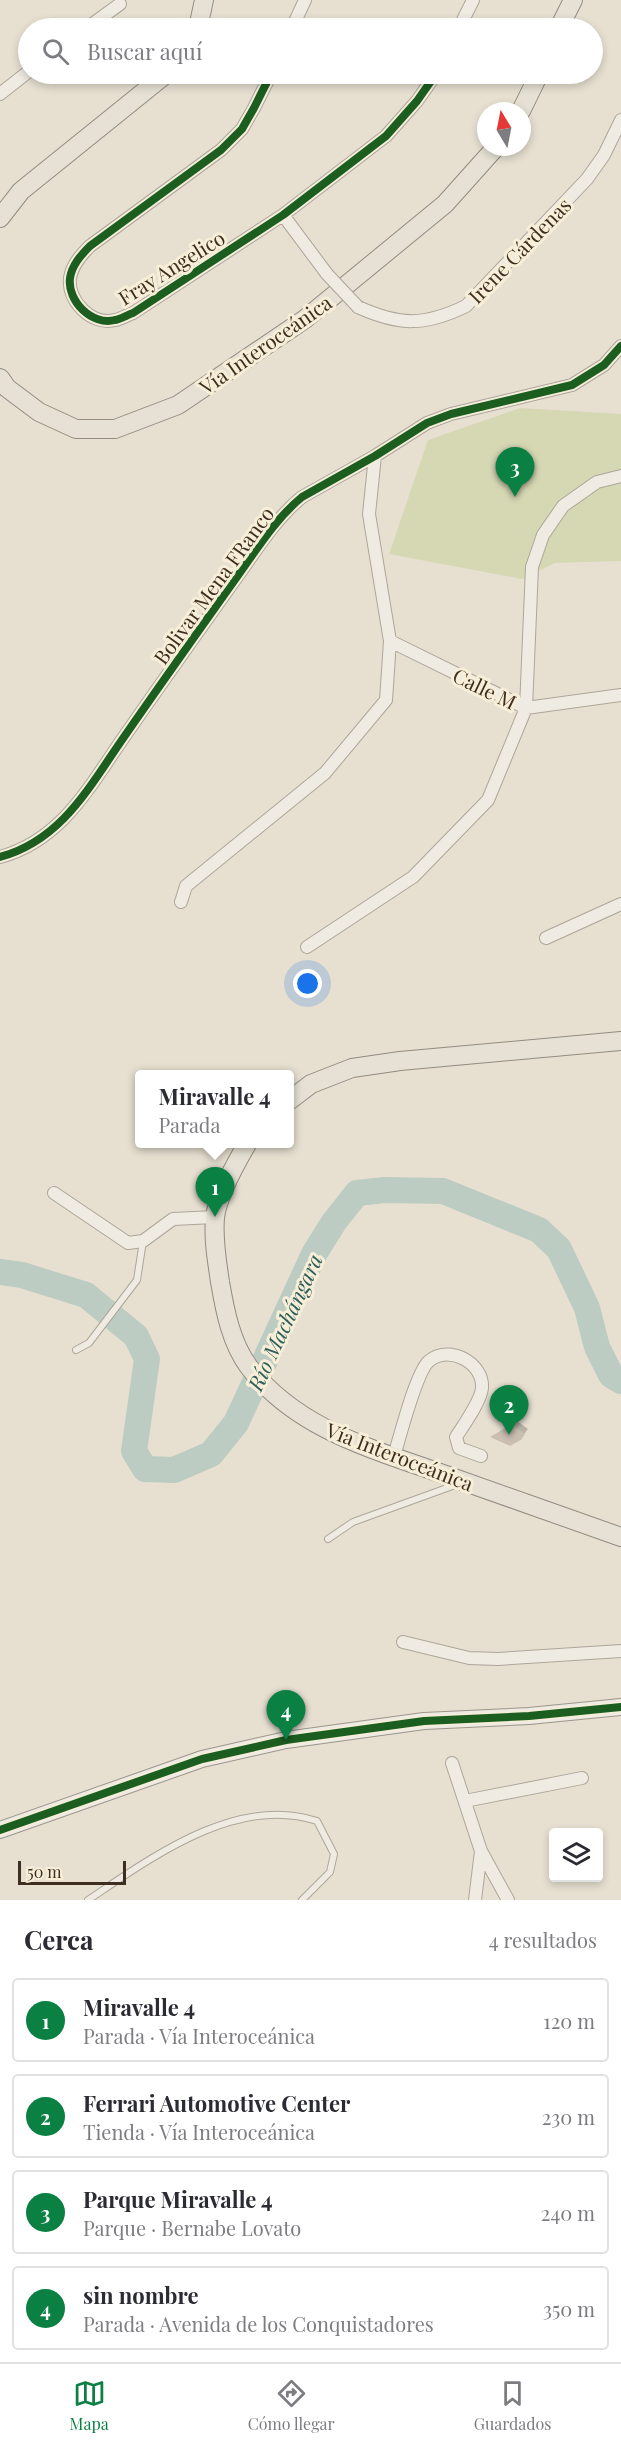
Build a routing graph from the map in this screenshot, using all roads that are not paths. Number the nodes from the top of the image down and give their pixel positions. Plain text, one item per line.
1 (204, 0) edge
2 (305, 0) edge
3 (473, 0) edge
4 (573, 0) edge
5 (120, 4) dead end
6 (101, 18) edge
7 (200, 18) edge
8 (297, 18) edge
9 (464, 18) edge
10 (564, 18) edge
11 (18, 80) edge
12 (154, 84) edge
13 (266, 84) edge
14 (429, 84) edge
15 (533, 84) edge
16 (0, 94) edge
17 (525, 102) edge
18 (621, 120) edge
19 (488, 156) edge
20 (283, 214) junction
21 (0, 218) edge
22 (621, 346) edge
23 (0, 378) edge
24 (375, 456) junction
25 (621, 476) edge
26 (390, 641) junction
27 (621, 695) edge
28 (526, 708) junction
29 (0, 857) edge
30 (182, 902) dead end
31 (621, 904) edge
32 (546, 938) dead end
33 (307, 947) dead end
34 (621, 1041) edge
35 (294, 1097) edge
36 (244, 1148) edge
37 (54, 1193) dead end
38 (215, 1217) junction
39 (143, 1241) junction
40 (76, 1350) dead end
41 (394, 1456) junction
42 (481, 1456) dead end
43 (464, 1481) junction
44 (621, 1537) edge
45 (328, 1539) dead end
46 (403, 1642) dead end
47 (621, 1651) edge
48 (621, 1707) edge
49 (452, 1763) dead end
50 (582, 1778) dead end
51 (465, 1801) junction
52 (0, 1830) edge
53 (481, 1851) junction
54 (88, 1900) edge
55 (302, 1900) edge
56 (475, 1900) edge
57 (508, 1900) edge

1 - 7 main road
2 - 8 street
3 - 9 street
4 - 10 main road
5 - 6 street
11 - 16 street
12 - 21 main road
13 - 20 street, Fray Angelico
14 - 20 street, Fray Angelico
15 - 17 main road
18 - 20 street, Irene Cárdenas, bridge
19 - 23 main road, Vía Interoceánica
22 - 24 street, Bolivar Mena FRanco
24 - 26 street
24 - 29 street, Bolivar Mena FRanco
25 - 28 street
26 - 28 street, Calle M
26 - 30 street
27 - 28 street, Calle M
28 - 33 street
31 - 32 street
34 - 35 main road
36 - 38 main road, Vía Interoceánica
37 - 39 street
38 - 39 street
38 - 41 main road, Vía Interoceánica
39 - 40 lane
41 - 42 street
41 - 43 main road, Vía Interoceánica
43 - 44 main road, Vía Interoceánica
43 - 45 lane
46 - 47 street
48 - 52 street
49 - 51 street
50 - 51 street
51 - 53 street
53 - 56 street
53 - 57 street
54 - 55 lane

